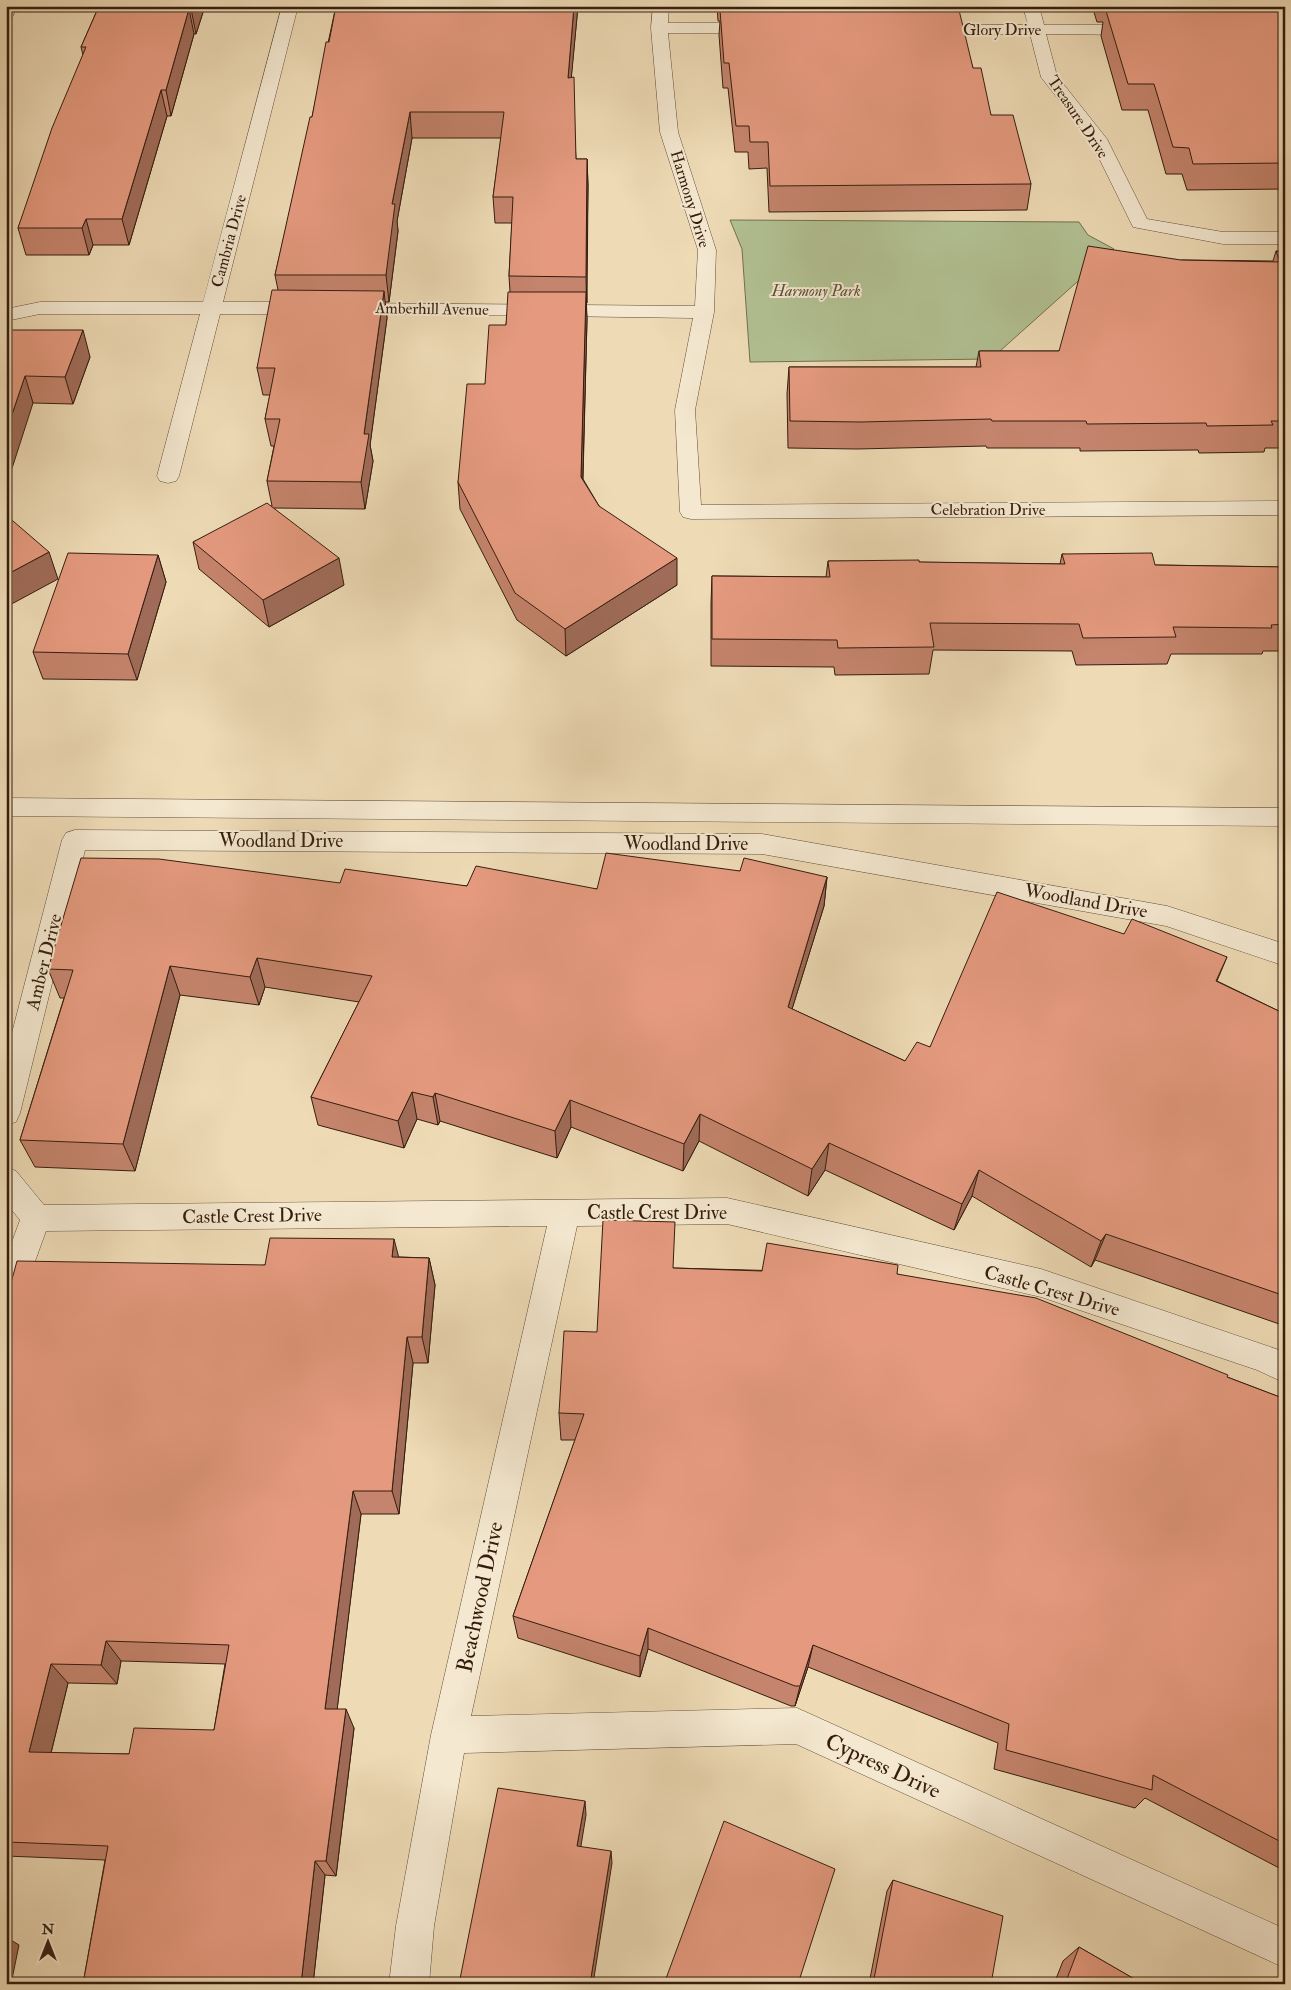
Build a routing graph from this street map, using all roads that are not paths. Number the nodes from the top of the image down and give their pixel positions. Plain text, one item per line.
1 (10, 6) edge
2 (290, 6) edge
3 (661, 6) edge
4 (1031, 6) edge
5 (6, 14) edge
6 (659, 28) junction
7 (768, 28) edge
8 (908, 29) edge
9 (1036, 30) junction
10 (1156, 30) edge
11 (1285, 238) edge
12 (6, 297) edge
13 (40, 308) junction
14 (211, 308) junction
15 (704, 312) junction
16 (6, 316) edge
17 (168, 476) dead end
18 (1285, 508) edge
19 (691, 512) joint
20 (6, 807) edge
21 (1285, 817) edge
22 (75, 840) joint
23 (1285, 955) edge
24 (6, 1113) edge
25 (6, 1180) edge
26 (565, 1212) junction
27 (36, 1218) junction
28 (6, 1301) edge
29 (1285, 1368) edge
30 (449, 1735) junction
31 (1285, 1949) edge
32 (409, 1984) edge

1 - 5 main road
2 - 14 street, Cambria Drive
3 - 6 street, Harmony Drive
4 - 9 street, Treasure Drive
6 - 7 street
6 - 15 street, Harmony Drive
8 - 9 street, Glory Drive
9 - 10 street, Glory Drive
9 - 11 street, Treasure Drive
12 - 13 street, Amberhill Avenue
13 - 14 street, Amberhill Avenue
13 - 16 street, Amberhill Avenue
14 - 15 street, Amberhill Avenue
14 - 17 street, Cambria Drive
15 - 19 street, Harmony Drive
18 - 19 street, Celebration Drive
20 - 21 street
22 - 23 street, Woodland Drive
22 - 24 street, Amber Drive
25 - 27 street
26 - 27 street, Castle Crest Drive
26 - 29 street, Castle Crest Drive
26 - 30 street, Beachwood Drive
27 - 28 street
30 - 31 street, Cypress Drive
30 - 32 street, Beachwood Drive

